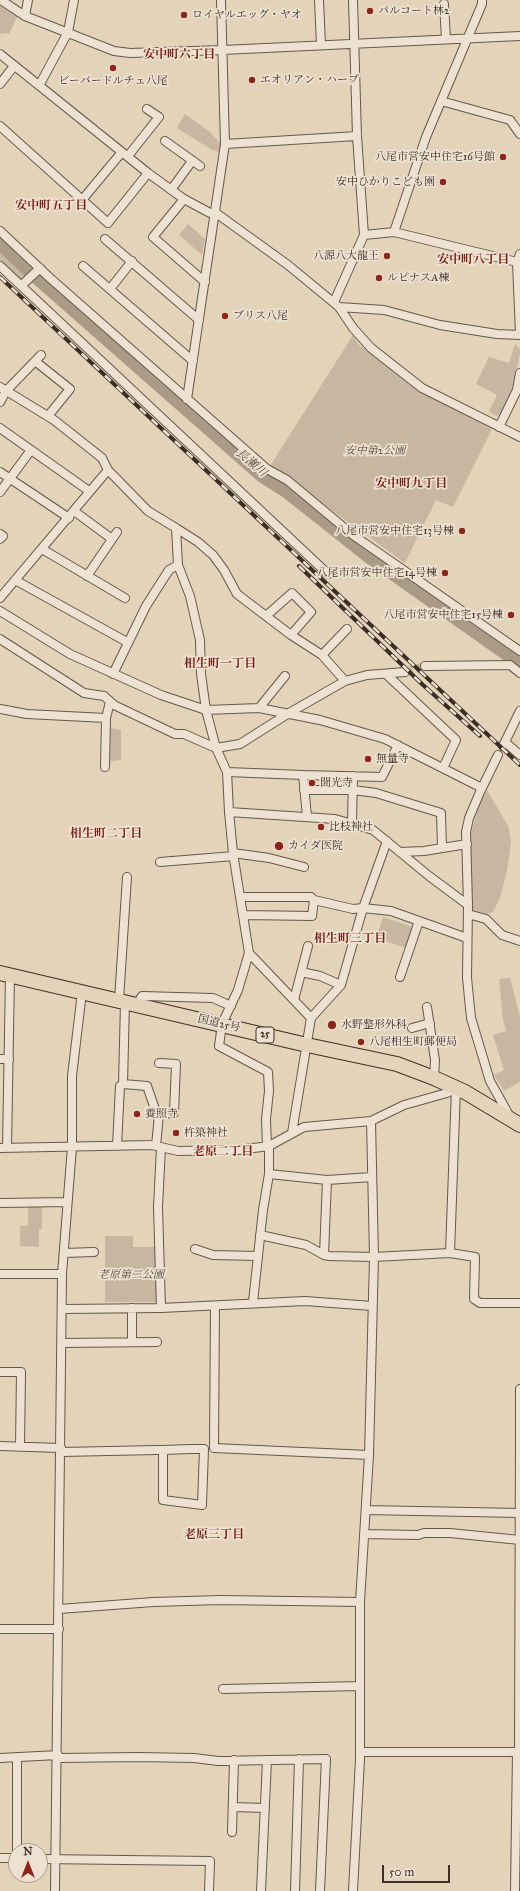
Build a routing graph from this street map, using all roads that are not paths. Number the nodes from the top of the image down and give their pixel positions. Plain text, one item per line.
1 (1, 0) edge
2 (28, 0) edge
3 (74, 0) edge
4 (221, 0) edge
5 (319, 0) edge
6 (353, 0) edge
7 (482, 0) edge
8 (444, 2) edge
9 (25, 16) junction
10 (68, 32) junction
11 (520, 36) edge
12 (466, 38) junction
13 (446, 39) junction
14 (355, 43) junction
15 (321, 45) junction
16 (223, 50) junction
17 (0, 54) edge
18 (14, 66) junction
19 (0, 84) edge
20 (40, 84) junction
21 (441, 101) junction
22 (147, 109) dead end
23 (0, 126) edge
24 (520, 134) edge
25 (357, 136) junction
26 (165, 141) dead end
27 (225, 144) junction
28 (125, 154) junction
29 (192, 161) junction
30 (200, 166) dead end
31 (148, 173) junction
32 (171, 190) junction
33 (184, 199) junction
34 (82, 200) junction
35 (216, 213) junction
36 (0, 231) edge
37 (394, 232) junction
38 (364, 235) junction
39 (105, 239) dead end
40 (519, 258) edge
41 (132, 261) junction
42 (0, 266) edge
43 (83, 266) dead end
44 (37, 271) junction
45 (205, 282) junction
46 (22, 286) junction
47 (110, 289) junction
48 (336, 305) junction
49 (199, 320) junction
50 (520, 334) edge
51 (193, 361) junction
52 (520, 372) edge
53 (3, 389) edge
54 (187, 399) junction
55 (0, 402) edge
56 (48, 416) junction
57 (499, 427) junction
58 (0, 428) edge
59 (520, 437) edge
60 (31, 450) junction
61 (108, 470) junction
62 (0, 472) edge
63 (10, 479) junction
64 (90, 491) junction
65 (0, 492) edge
66 (74, 511) junction
67 (69, 518) junction
68 (176, 528) junction
69 (0, 534) edge
70 (0, 538) edge
71 (42, 550) junction
72 (178, 565) junction
73 (328, 574) dead end
74 (87, 576) junction
75 (15, 580) junction
76 (0, 598) edge
77 (125, 598) dead end
78 (0, 611) edge
79 (266, 616) junction
80 (347, 629) dead end
81 (291, 635) junction
82 (0, 639) edge
83 (127, 642) junction
84 (520, 651) edge
85 (322, 655) junction
86 (425, 666) tunnel mouth
87 (405, 672) tunnel mouth
88 (520, 673) edge
89 (113, 674) junction
90 (386, 674) junction
91 (285, 676) dead end
92 (345, 681) junction
93 (110, 702) junction
94 (259, 708) junction
95 (0, 709) edge
96 (206, 710) junction
97 (520, 711) edge
98 (289, 713) junction
99 (106, 718) junction
100 (398, 745) junction
101 (216, 748) junction
102 (498, 755) dead end
103 (520, 755) edge
104 (105, 767) dead end
105 (443, 768) junction
106 (227, 772) junction
107 (303, 775) junction
108 (353, 776) junction
109 (382, 776) junction
110 (482, 788) junction
111 (304, 790) junction
112 (353, 790) junction
113 (376, 793) junction
114 (228, 812) junction
115 (307, 816) junction
116 (352, 824) junction
117 (387, 841) junction
118 (467, 844) junction
119 (442, 848) junction
120 (400, 852) junction
121 (234, 854) junction
122 (160, 862) dead end
123 (304, 867) dead end
124 (127, 877) dead end
125 (240, 897) junction
126 (314, 900) junction
127 (468, 905) junction
128 (363, 908) junction
129 (468, 914) junction
130 (245, 915) junction
131 (419, 921) junction
132 (467, 938) junction
133 (520, 941) edge
134 (308, 946) dead end
135 (250, 953) junction
136 (301, 972) junction
137 (5, 974) edge
138 (400, 977) dead end
139 (341, 985) junction
140 (82, 992) junction
141 (294, 1000) junction
142 (127, 1002) junction
143 (231, 1006) junction
144 (427, 1006) dead end
145 (311, 1018) junction
146 (430, 1022) junction
147 (222, 1024) junction
148 (412, 1028) dead end
149 (307, 1045) junction
150 (0, 1058) edge
151 (9, 1059) junction
152 (159, 1064) dead end
153 (434, 1078) junction
154 (123, 1084) junction
155 (456, 1088) junction
156 (159, 1114) junction
157 (371, 1121) junction
158 (515, 1121) edge
159 (292, 1133) junction
160 (117, 1146) junction
161 (268, 1146) junction
162 (72, 1147) junction
163 (159, 1147) junction
164 (3, 1148) edge
165 (269, 1174) junction
166 (372, 1177) junction
167 (327, 1180) junction
168 (67, 1202) junction
169 (0, 1203) edge
170 (260, 1235) junction
171 (195, 1249) dead end
172 (94, 1252) dead end
173 (64, 1253) junction
174 (450, 1253) junction
175 (324, 1255) junction
176 (258, 1256) junction
177 (374, 1257) junction
178 (0, 1274) edge
179 (62, 1274) junction
180 (253, 1302) junction
181 (520, 1303) edge
182 (215, 1306) junction
183 (372, 1306) junction
184 (132, 1308) junction
185 (161, 1308) junction
186 (63, 1309) junction
187 (132, 1342) junction
188 (157, 1342) dead end
189 (62, 1343) junction
190 (0, 1372) edge
191 (520, 1389) edge
192 (520, 1429) edge
193 (0, 1446) edge
194 (20, 1447) junction
195 (61, 1450) junction
196 (163, 1450) junction
197 (369, 1454) junction
198 (520, 1469) edge
199 (366, 1510) junction
200 (520, 1513) edge
201 (364, 1534) junction
202 (520, 1540) edge
203 (360, 1602) junction
204 (59, 1609) junction
205 (0, 1629) edge
206 (59, 1630) junction
207 (360, 1686) junction
208 (222, 1689) dead end
209 (360, 1752) junction
210 (517, 1752) junction
211 (17, 1757) junction
212 (58, 1757) junction
213 (0, 1758) edge
214 (299, 1759) junction
215 (234, 1760) junction
216 (267, 1760) junction
217 (232, 1807) junction
218 (265, 1808) junction
219 (232, 1832) dead end
220 (17, 1843) edge
221 (48, 1858) edge
222 (57, 1859) junction
223 (56, 1891) edge
224 (209, 1891) edge
225 (261, 1891) edge
226 (295, 1891) edge
227 (320, 1891) edge
228 (353, 1891) edge
229 (515, 1891) edge

1 - 9 street
2 - 9 street
3 - 10 street
4 - 16 street
5 - 15 street
6 - 14 street
7 - 12 street
8 - 13 street
9 - 10 street
10 - 16 street
10 - 20 street
11 - 12 street
12 - 13 street
12 - 21 street
13 - 14 street
14 - 15 street
14 - 25 street
15 - 16 street
16 - 27 street
17 - 18 street
18 - 19 street
18 - 20 street
20 - 28 street
21 - 24 street
21 - 37 street
22 - 28 street
23 - 34 street
25 - 27 street
25 - 38 street
26 - 29 street
27 - 35 street
28 - 31 street
28 - 34 street
29 - 30 street
29 - 32 street
31 - 32 street
31 - 34 street
32 - 33 street
33 - 35 street
33 - 45 street
35 - 45 street
35 - 48 street
36 - 44 street
37 - 38 street
37 - 40 street
38 - 48 street
39 - 41 street
40 - 50 street
41 - 47 street
41 - 49 street
42 - 46 street
43 - 47 street
44 - 46 street
44 - 54 street
45 - 49 street
46 - 73 street
47 - 51 street
48 - 50 street
48 - 57 street
49 - 51 street
51 - 54 street
52 - 57 street
53 - 55 street
53 - 56 street
53 - 56 street
54 - 84 street
56 - 61 street
57 - 59 street
58 - 60 street
60 - 63 street
60 - 64 street
61 - 64 street
61 - 68 street
62 - 63 street
63 - 65 street
63 - 67 street
64 - 66 street
66 - 67 street
66 - 74 street
67 - 71 street
68 - 72 street
68 - 79 street
69 - 70 street
71 - 74 street
71 - 75 street
72 - 83 street
72 - 96 street
74 - 77 street
75 - 76 street
75 - 83 street
78 - 89 street
79 - 81 street
79 - 81 street
80 - 85 street
81 - 85 street
82 - 93 street
83 - 89 street
85 - 92 street
86 - 88 street
87 - 90 street
89 - 96 street
90 - 92 street
90 - 105 street
91 - 94 street
92 - 98 street
93 - 99 street
93 - 101 street
94 - 96 street
94 - 98 street
95 - 99 street
96 - 101 street
97 - 103 street
98 - 100 street
98 - 101 street
99 - 104 street
100 - 105 street
100 - 109 street
101 - 106 street
102 - 110 street
105 - 110 street
106 - 107 street
106 - 114 street
107 - 108 street
107 - 111 street
108 - 109 street
108 - 112 street
109 - 113 street
110 - 118 street
111 - 112 street
111 - 115 street
112 - 113 street
112 - 116 street
113 - 119 street
114 - 115 street
114 - 121 street
115 - 116 street
116 - 117 street
117 - 120 street
117 - 128 street
118 - 119 street
118 - 127 street
119 - 120 street
120 - 127 street
121 - 122 street
121 - 123 street
121 - 125 street
124 - 142 street
125 - 126 street
125 - 130 street
126 - 128 street
126 - 130 street
127 - 129 street
128 - 131 street
128 - 139 street
129 - 132 street
129 - 133 street
130 - 135 street
131 - 132 street
131 - 138 street
132 - 158 street
134 - 136 street
135 - 141 street
135 - 143 street
136 - 139 street
136 - 141 street
137 - 140 highway, 国道25号 / 25
137 - 151 street
139 - 145 street
140 - 142 highway, 国道25号 / 25
140 - 162 street
141 - 145 street
142 - 143 street
142 - 147 highway, 国道25号 / 25
142 - 154 street
143 - 147 street
144 - 146 street
145 - 149 street
146 - 148 street
146 - 153 street
147 - 149 highway, 国道25号 / 25
147 - 161 street
149 - 153 highway, 国道25号 / 25
149 - 159 street
150 - 151 street
151 - 164 street
152 - 156 street
153 - 155 highway, 国道25号 / 25
154 - 156 street
154 - 160 street
155 - 157 street
155 - 158 highway, 国道25号 / 25
155 - 174 street
156 - 163 street
157 - 159 street
157 - 166 street
159 - 161 street
160 - 162 street
160 - 163 street
161 - 163 street
161 - 165 street
162 - 164 street
162 - 168 street
163 - 185 street
165 - 167 street
165 - 170 street
166 - 167 street
166 - 177 street
167 - 175 street
168 - 169 street
168 - 173 street
170 - 175 street
170 - 176 street
171 - 176 street
172 - 173 street
173 - 179 street
174 - 177 street
174 - 181 street
175 - 177 street
176 - 180 street
177 - 183 street
178 - 179 street
179 - 186 street
180 - 182 street
180 - 183 street
182 - 185 street
182 - 197 street
183 - 197 street
184 - 185 street
184 - 186 street
184 - 187 street
186 - 189 street
187 - 188 street
187 - 189 street
189 - 195 street
190 - 194 street
191 - 192 street
192 - 198 street
193 - 194 street
194 - 195 street
195 - 196 street
195 - 204 street
196 - 196 street
197 - 199 street
198 - 200 street
199 - 200 street
199 - 201 street
200 - 202 street
201 - 202 street
201 - 203 street
202 - 210 street
203 - 204 street
203 - 207 street
204 - 206 street
205 - 206 street
206 - 212 street
207 - 208 street
207 - 209 street
209 - 210 street
209 - 228 street
210 - 229 street
211 - 212 street
211 - 213 street
211 - 220 street
212 - 215 street
212 - 222 street
214 - 216 street
214 - 226 street
214 - 227 street
215 - 216 street
215 - 217 street
216 - 218 street
217 - 218 street
217 - 219 street
218 - 225 street
221 - 222 street
222 - 223 street
222 - 224 street

